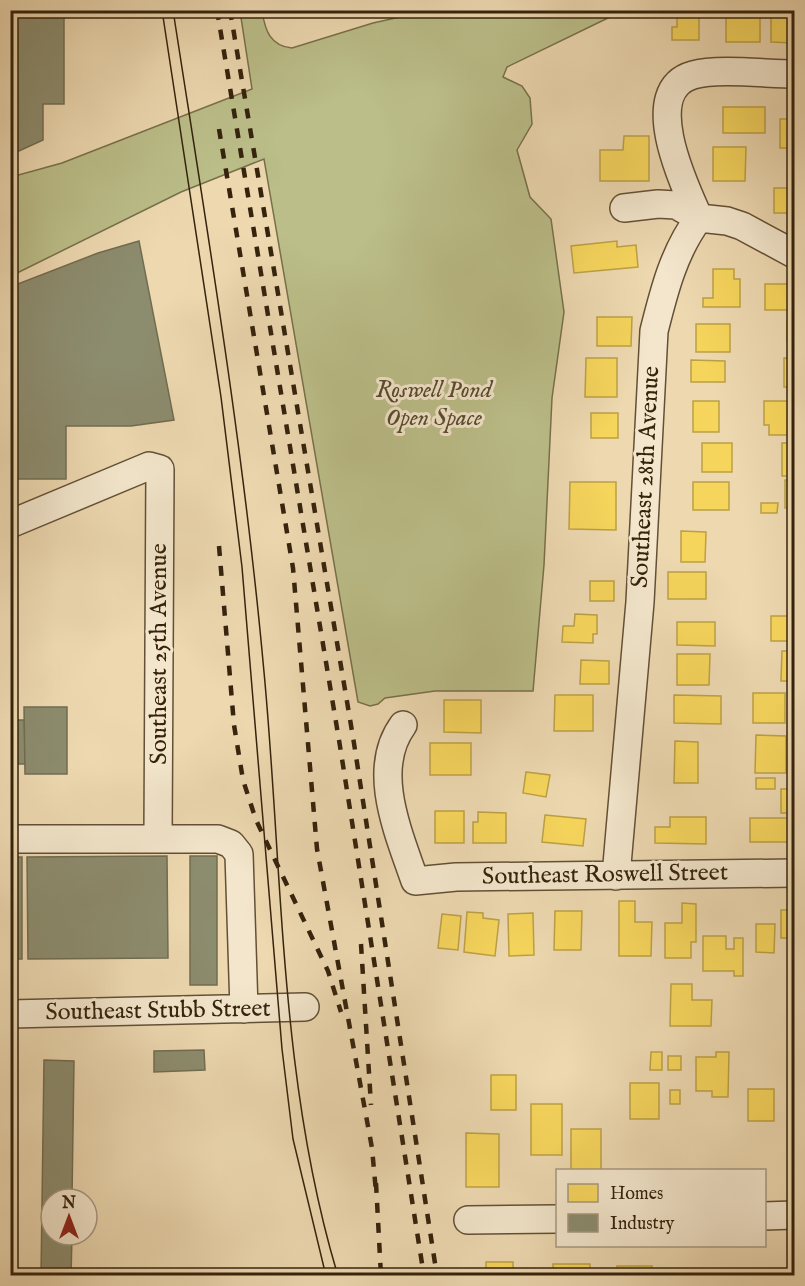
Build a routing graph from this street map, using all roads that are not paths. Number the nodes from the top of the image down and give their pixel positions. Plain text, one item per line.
1 (795, 74) edge
2 (624, 208) dead end
3 (699, 218) junction
4 (795, 255) edge
5 (10, 524) edge
6 (403, 725) dead end
7 (158, 838) junction
8 (10, 839) edge
9 (795, 873) edge
10 (616, 876) junction
11 (305, 1007) dead end
12 (244, 1009) junction
13 (10, 1014) edge
14 (795, 1215) edge
15 (766, 1216) edge
16 (556, 1219) edge
17 (468, 1220) dead end

1 - 3 street
2 - 3 street
3 - 4 street
3 - 10 street, Southeast 28th Avenue
5 - 7 street, Southeast 25th Avenue
6 - 10 street, Southeast Roswell Street
7 - 8 street
7 - 12 street
9 - 10 street, Southeast Roswell Street
11 - 12 street, Southeast Stubb Street
12 - 13 street, Southeast Stubb Street
14 - 15 street
16 - 17 street

